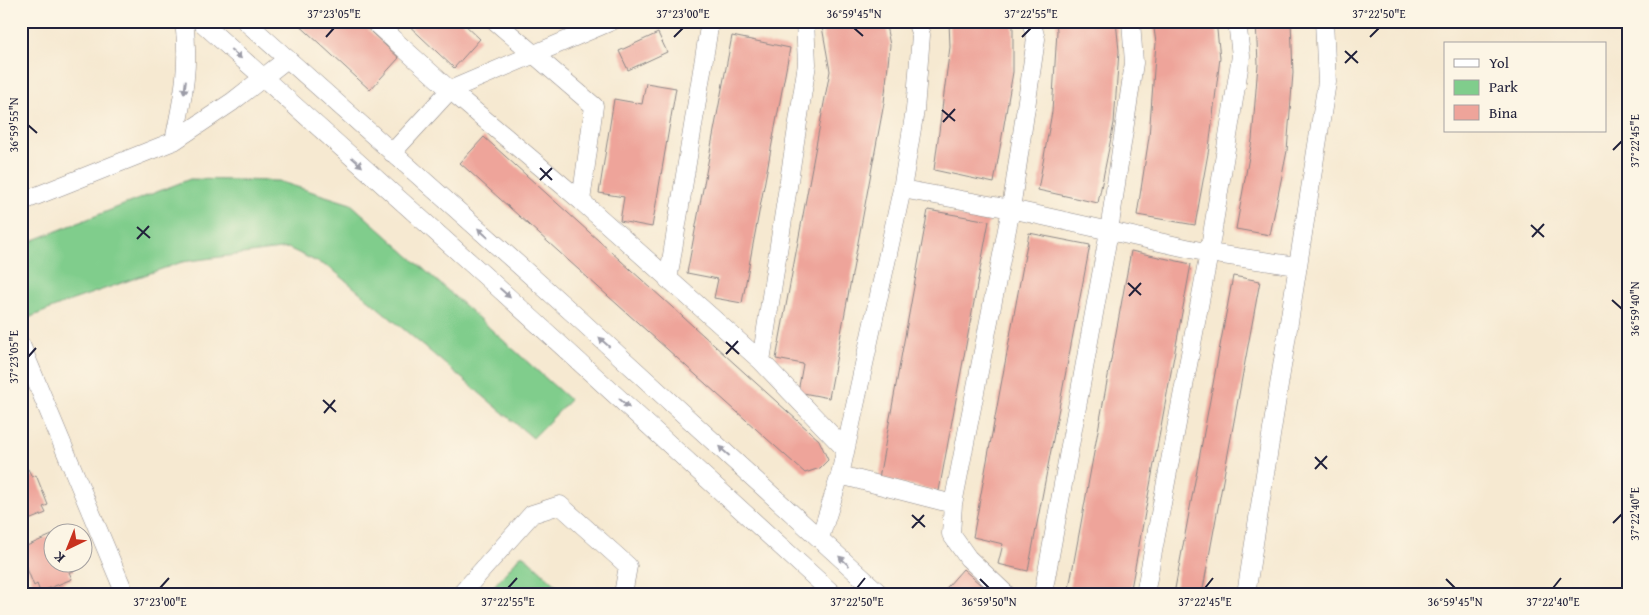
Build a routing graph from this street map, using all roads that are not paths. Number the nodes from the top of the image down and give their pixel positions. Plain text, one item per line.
1 (184, 21) edge
2 (200, 21) edge
3 (245, 21) edge
4 (372, 21) edge
5 (496, 21) edge
6 (612, 21) edge
7 (710, 21) edge
8 (805, 21) edge
9 (916, 21) edge
10 (1032, 21) edge
11 (1130, 21) edge
12 (1237, 21) edge
13 (1324, 21) edge
14 (534, 54) junction
15 (287, 59) junction
16 (263, 78) junction
17 (450, 90) junction
18 (174, 141) junction
19 (392, 152) junction
20 (902, 189) junction
21 (581, 201) junction
22 (21, 202) edge
23 (1011, 209) junction
24 (1109, 231) junction
25 (1209, 253) junction
26 (1298, 266) junction
27 (668, 280) junction
28 (21, 345) edge
29 (761, 361) junction
30 (845, 449) junction
31 (840, 475) junction
32 (953, 504) junction
33 (820, 538) junction
34 (125, 594) edge
35 (461, 594) edge
36 (623, 594) edge
37 (832, 594) edge
38 (880, 594) edge
39 (1006, 594) edge
40 (1042, 594) edge
41 (1145, 594) edge
42 (1246, 594) edge

1 -> 18 street
2 -> 16 street
3 - 15 street
4 - 17 street
5 - 14 street
6 - 14 street
7 - 27 street
8 - 29 street
9 - 20 street
10 - 23 street
11 - 24 street
12 - 25 street
13 - 26 street
14 - 17 street
14 - 21 street
15 - 16 street
15 - 19 street
16 - 18 street
16 -> 37 street
17 - 19 street
17 - 21 street
18 - 22 street
33 -> 19 street
20 - 23 street
20 - 30 street
21 - 27 street
23 - 24 street
23 - 32 street
24 - 25 street
24 - 40 street
25 - 26 street
25 - 41 street
26 - 42 street
27 - 29 street
28 - 34 street
29 - 30 street
30 - 31 street
31 - 32 street
31 - 33 street
32 - 39 street
38 -> 33 street
35 - 36 street

